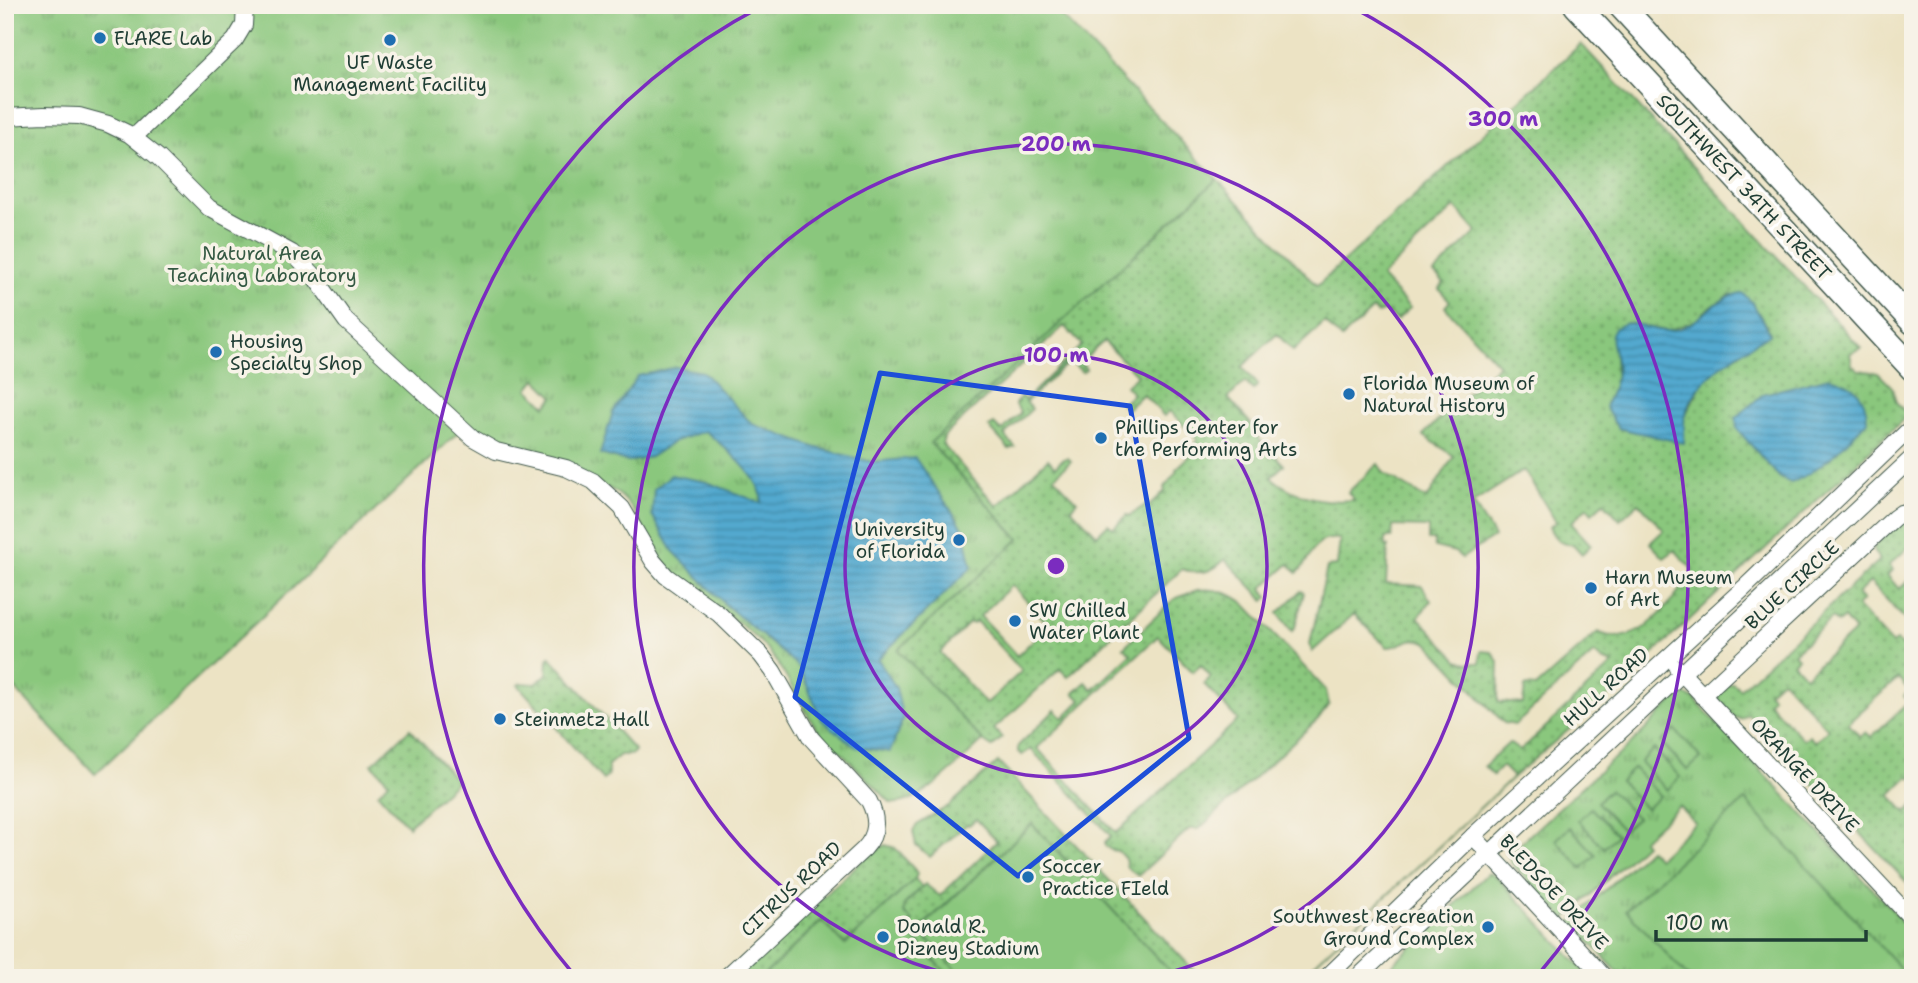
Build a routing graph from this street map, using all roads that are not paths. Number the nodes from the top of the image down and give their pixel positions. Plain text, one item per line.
1 (246, 5) edge
2 (1576, 5) edge
3 (1620, 5) edge
4 (5, 117) edge
5 (134, 137) junction
6 (1913, 322) edge
7 (1913, 369) edge
8 (1913, 426) edge
9 (1913, 457) edge
10 (1913, 511) edge
11 (1668, 659) junction
12 (1682, 674) junction
13 (1702, 696) junction
14 (1473, 836) junction
15 (1489, 853) junction
16 (1913, 920) edge
17 (725, 978) edge
18 (1326, 978) edge
19 (1357, 978) edge
20 (1605, 978) edge

1 - 5 street
2 - 7 main road, SOUTHWEST 34TH STREET
3 - 6 main road, SOUTHWEST 34TH STREET
4 - 5 street
5 - 17 street, CITRUS ROAD
8 - 11 street, HULL ROAD
9 - 12 street
10 - 13 street, BLUE CIRCLE
11 - 12 street, ORANGE DRIVE
11 - 14 street, HULL ROAD
12 - 13 street, ORANGE DRIVE
12 - 15 street
13 - 16 street, ORANGE DRIVE
14 - 15 street, BLEDSOE DRIVE
14 - 18 street, HULL ROAD
15 - 19 street
15 - 20 street, BLEDSOE DRIVE

